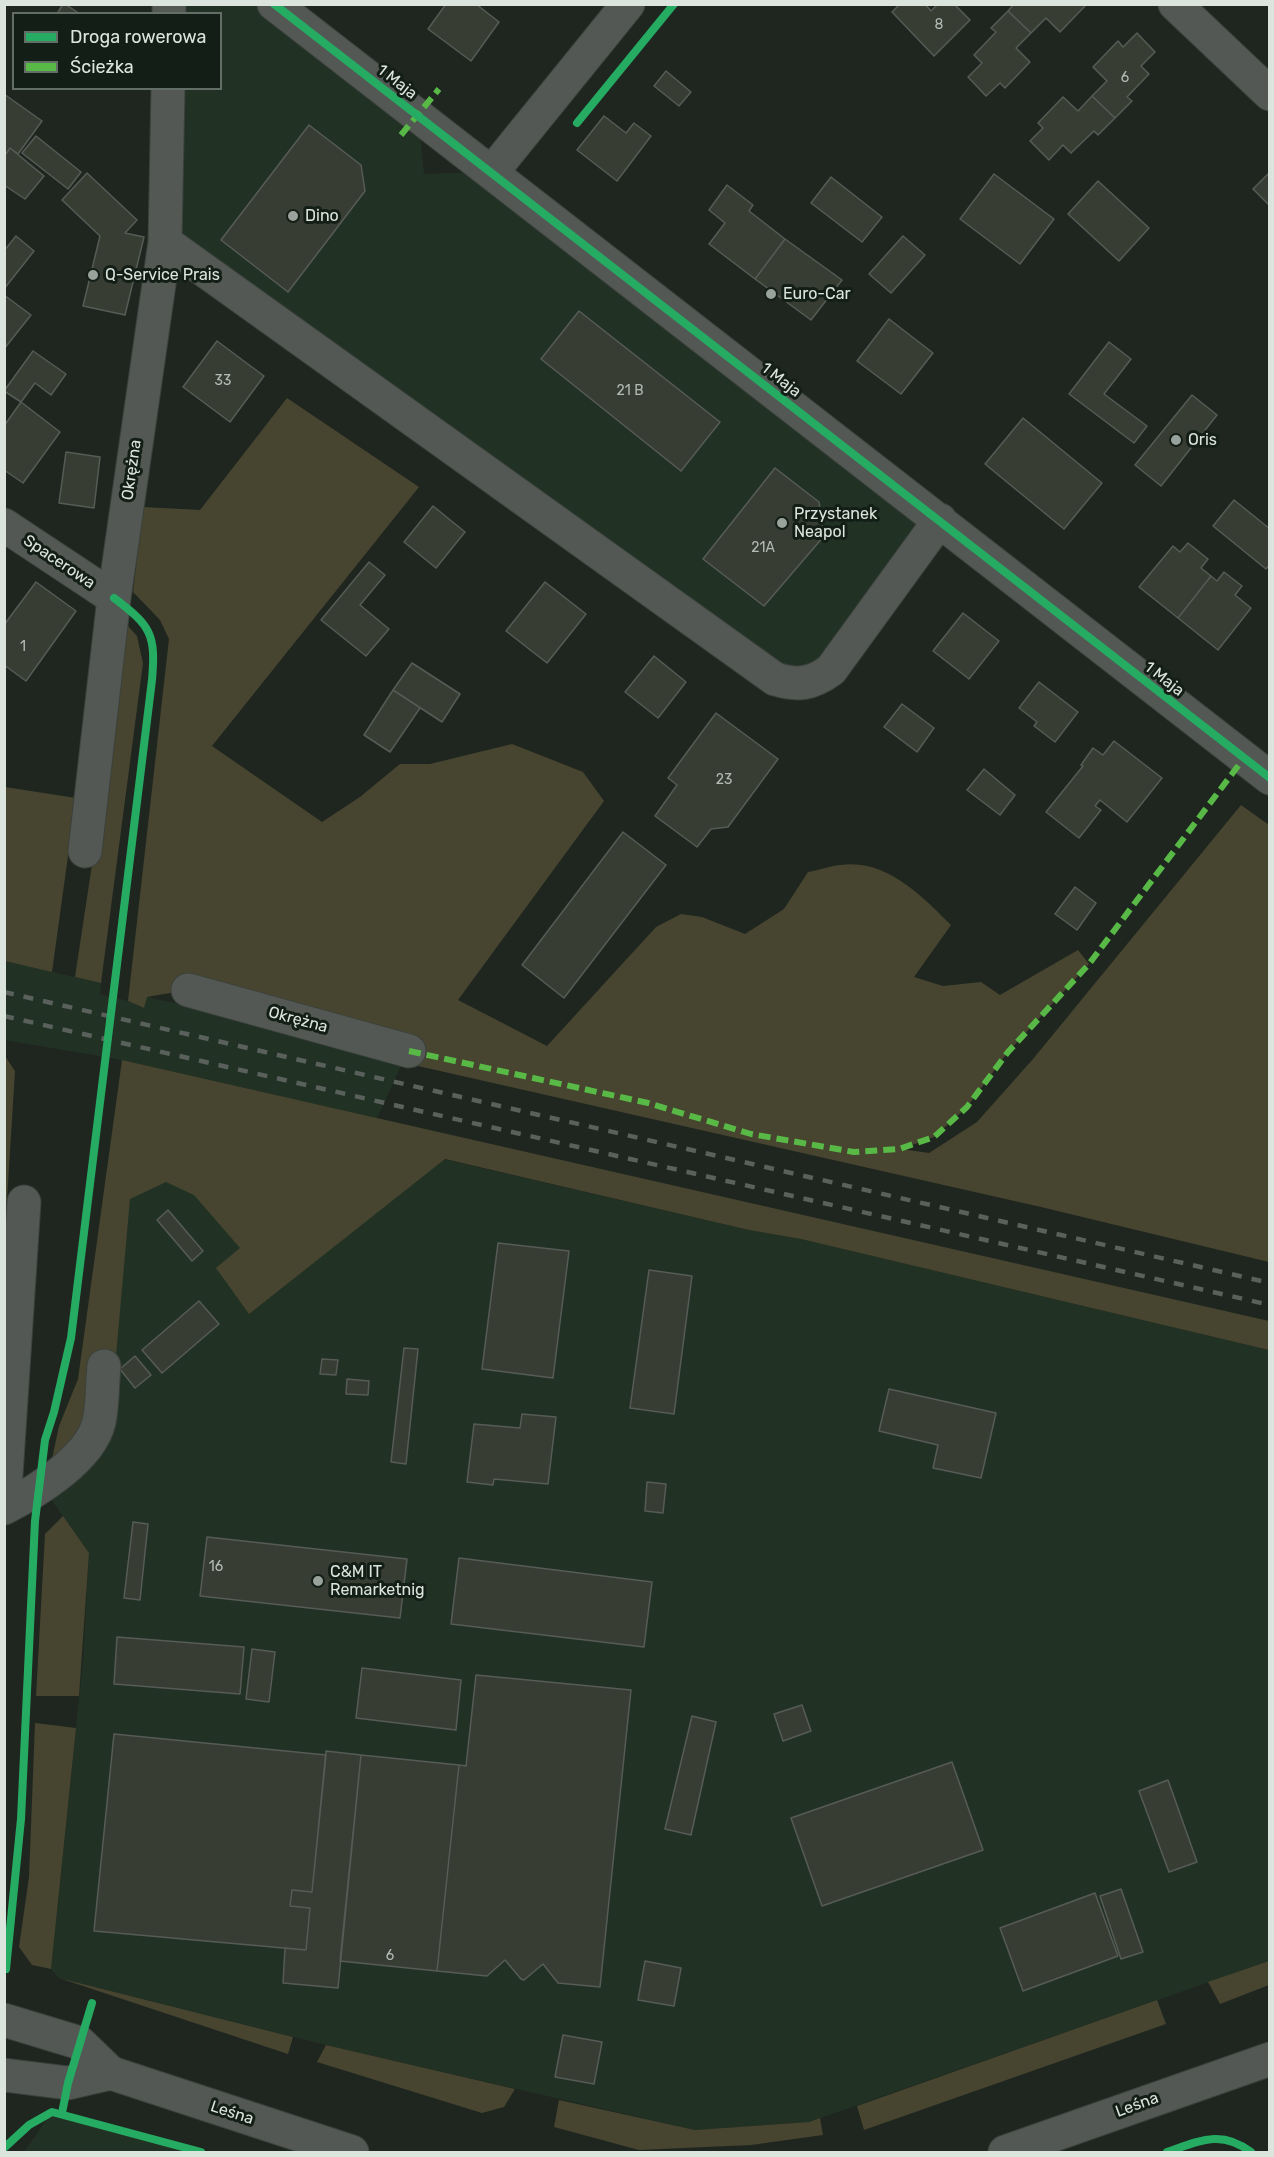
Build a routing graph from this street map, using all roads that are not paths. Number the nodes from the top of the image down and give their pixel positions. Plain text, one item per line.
1 (274, 4) edge
2 (628, 4) edge
3 (1175, 4) edge
4 (168, 90) edge
5 (1269, 94) edge
6 (492, 172) junction
7 (165, 242) junction
8 (940, 520) junction
9 (4, 525) edge
10 (114, 598) junction
11 (1269, 778) edge
12 (85, 851) dead end
13 (188, 990) dead end
14 (409, 1051) dead end
15 (24, 1202) dead end
16 (104, 1366) dead end
17 (4, 1507) edge
18 (4, 2020) edge
19 (1268, 2063) edge
20 (111, 2073) junction
21 (4, 2075) edge
22 (352, 2152) edge
23 (1005, 2152) edge

1 - 6 street, 1 Maja
2 - 6 street
3 - 5 street
4 - 7 street, Okrężna
6 - 8 street, 1 Maja
7 - 8 street
7 - 10 street, Okrężna
8 - 11 street, 1 Maja
9 - 10 street, Spacerowa
10 - 12 street, Okrężna
13 - 14 street, Okrężna
15 - 17 street
16 - 17 street
18 - 20 street, Leśna
19 - 23 street, Leśna
20 - 21 street
20 - 22 street, Leśna

